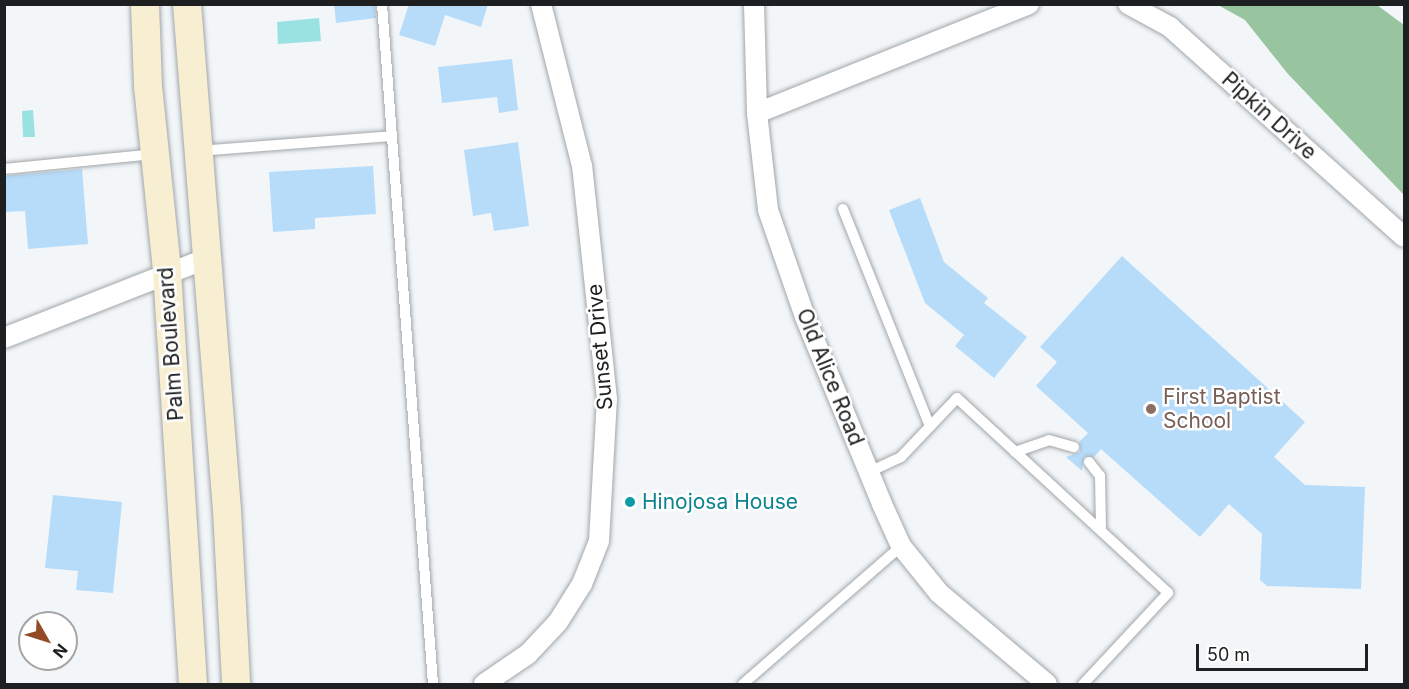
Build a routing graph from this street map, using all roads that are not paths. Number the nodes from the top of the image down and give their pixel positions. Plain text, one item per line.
1 (145, 4) edge
2 (187, 4) edge
3 (382, 4) edge
4 (541, 4) edge
5 (754, 4) edge
6 (1029, 4) edge
7 (1128, 4) edge
8 (757, 113) junction
9 (391, 136) junction
10 (198, 151) junction
11 (155, 154) junction
12 (4, 169) edge
13 (843, 209) dead end
14 (1404, 237) edge
15 (206, 259) junction
16 (167, 271) junction
17 (4, 338) edge
18 (930, 426) junction
19 (1074, 447) dead end
20 (1015, 452) junction
21 (1089, 462) dead end
22 (869, 472) junction
23 (1101, 530) junction
24 (901, 546) junction
25 (192, 684) edge
26 (236, 684) edge
27 (433, 684) edge
28 (484, 684) edge
29 (743, 684) edge
30 (1047, 684) edge
31 (1083, 684) edge

1 - 11 main road, Palm Boulevard
2 - 10 main road, Palm Boulevard
3 - 9 lane
4 - 28 street, Sunset Drive
5 - 8 street, Old Alice Road
6 - 8 street
7 - 14 street, Pipkin Drive
8 - 22 street, Old Alice Road
9 - 10 lane
9 - 27 lane
10 - 15 main road, Palm Boulevard
11 - 12 lane
11 - 16 main road, Palm Boulevard
13 - 18 lane
15 - 16 street
15 - 26 main road, Palm Boulevard
16 - 17 street
16 - 25 main road, Palm Boulevard
18 - 20 lane
18 - 22 lane
19 - 20 lane
20 - 23 lane
21 - 23 lane
22 - 24 street, Old Alice Road
23 - 31 lane
24 - 29 lane
24 - 30 street, Old Alice Road

